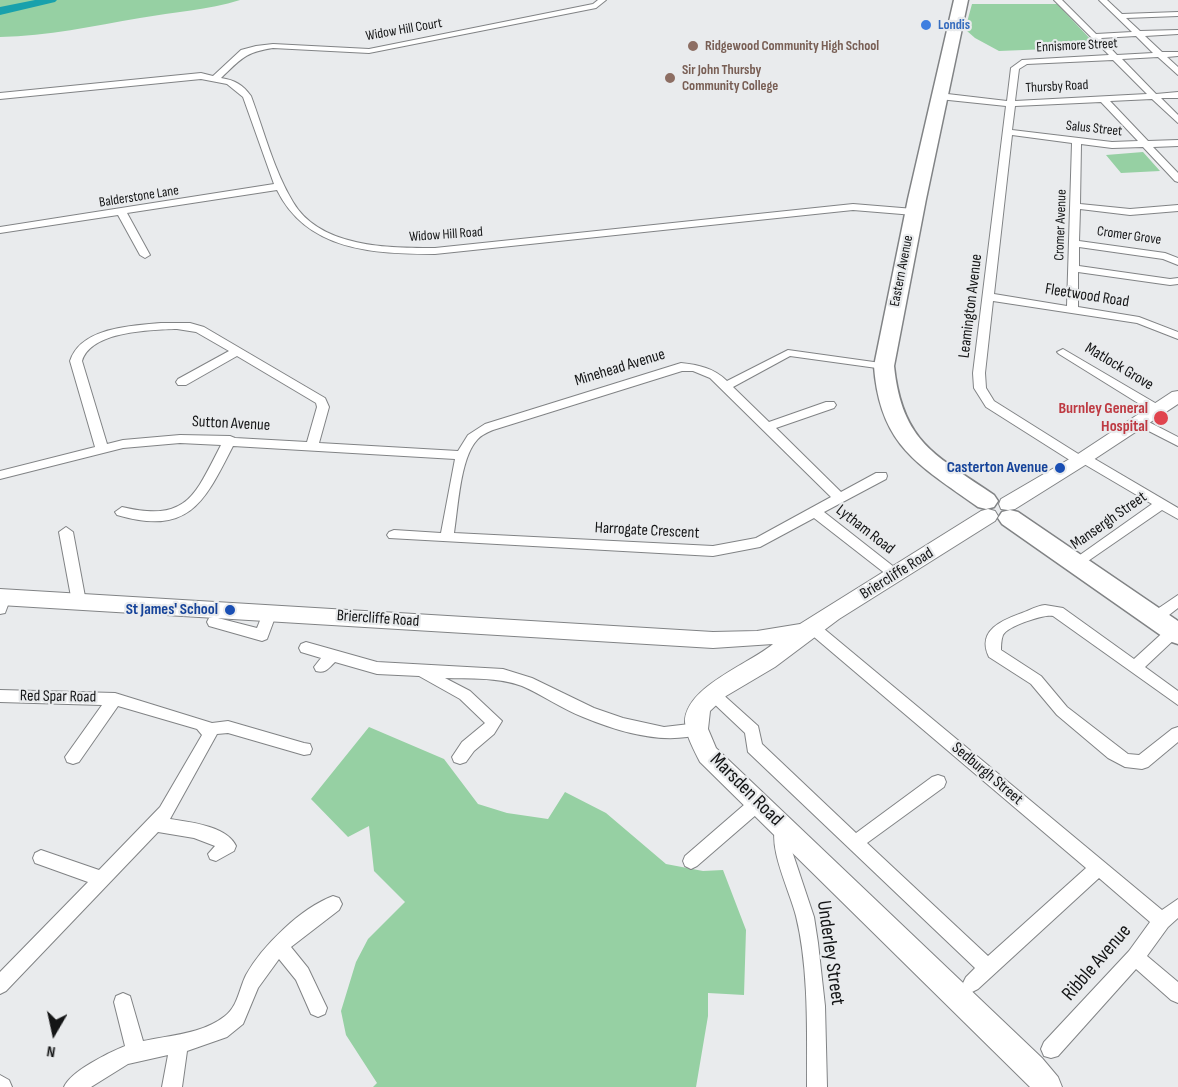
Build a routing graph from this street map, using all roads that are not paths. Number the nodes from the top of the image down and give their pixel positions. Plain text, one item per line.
1 (602, 0) edge
2 (961, 0) edge
3 (1058, 0) edge
4 (1103, 0) edge
5 (1178, 14) edge
6 (1121, 16) junction
7 (1178, 32) edge
8 (1139, 34) junction
9 (1095, 36) junction
10 (1178, 54) edge
11 (1160, 55) junction
12 (1116, 58) junction
13 (1178, 72) edge
14 (216, 78) junction
15 (1178, 95) edge
16 (0, 96) edge
17 (939, 96) junction
18 (1154, 96) junction
19 (1103, 99) junction
20 (1010, 104) junction
21 (1178, 120) edge
22 (1007, 132) junction
23 (1077, 141) junction
24 (1178, 143) edge
25 (1146, 145) junction
26 (1178, 162) edge
27 (1163, 163) junction
28 (1178, 179) edge
29 (281, 186) junction
30 (1075, 206) junction
31 (1178, 208) edge
32 (914, 212) junction
33 (122, 213) junction
34 (0, 230) edge
35 (1074, 243) junction
36 (146, 255) dead end
37 (1178, 262) edge
38 (1073, 268) junction
39 (1178, 281) edge
40 (989, 297) junction
41 (1072, 310) junction
42 (1178, 336) edge
43 (238, 351) junction
44 (1064, 352) dead end
45 (884, 366) junction
46 (182, 382) dead end
47 (726, 387) junction
48 (1178, 396) edge
49 (830, 405) dead end
50 (1158, 410) junction
51 (1141, 422) junction
52 (767, 427) junction
53 (230, 440) junction
54 (1178, 442) edge
55 (312, 446) junction
56 (102, 449) junction
57 (463, 455) junction
58 (1082, 459) junction
59 (0, 475) edge
60 (881, 476) dead end
61 (839, 497) junction
62 (1161, 504) junction
63 (998, 510) junction
64 (815, 512) junction
65 (1178, 514) edge
66 (128, 517) dead end
67 (66, 532) dead end
68 (394, 535) dead end
69 (447, 537) junction
70 (1075, 565) junction
71 (896, 574) junction
72 (1178, 600) edge
73 (1, 601) edge
74 (79, 602) junction
75 (270, 612) junction
76 (214, 622) dead end
77 (1169, 628) edge
78 (809, 629) junction
79 (757, 639) junction
80 (306, 648) dead end
81 (765, 662) junction
82 (1135, 667) junction
83 (420, 672) junction
84 (714, 694) junction
85 (0, 696) edge
86 (115, 699) junction
87 (1178, 699) edge
88 (698, 729) junction
89 (210, 731) junction
90 (1178, 733) edge
91 (304, 749) dead end
92 (460, 756) dead end
93 (73, 757) dead end
94 (938, 782) dead end
95 (758, 803) junction
96 (156, 824) junction
97 (783, 827) junction
98 (856, 842) junction
99 (227, 847) dead end
100 (51, 858) dead end
101 (692, 861) dead end
102 (1098, 868) junction
103 (103, 879) junction
104 (333, 903) dead end
105 (1178, 907) edge
106 (1162, 921) junction
107 (279, 946) junction
108 (1135, 957) junction
109 (988, 968) junction
110 (972, 983) dead end
111 (0, 985) edge
112 (1178, 994) edge
113 (123, 1002) dead end
114 (318, 1008) dead end
115 (179, 1044) junction
116 (1051, 1049) dead end
117 (136, 1052) junction
118 (74, 1087) edge
119 (172, 1087) edge
120 (818, 1087) edge
121 (1048, 1087) edge

1 - 14 street, Widow Hill Court
2 - 17 highway, Eastern Avenue
3 - 9 street
4 - 6 street
5 - 6 street
6 - 8 street
7 - 8 street
8 - 9 street
8 - 11 street
9 - 12 street
10 - 11 street, Ennismore Street
11 - 12 street, Ennismore Street
11 - 13 street
12 - 18 street
12 - 20 street, Ennismore Street
14 - 16 street, Widow Hill Road
14 - 29 street, Widow Hill Road
15 - 18 street, Thursby Road
17 - 20 street, Thursby Road
17 - 32 highway, Eastern Avenue
18 - 19 street, Thursby Road
18 - 21 street
19 - 20 street, Thursby Road
19 - 25 street
20 - 22 street, Leamington Avenue
22 - 23 street, Salus Street
22 - 40 street, Leamington Avenue
23 - 25 street, Salus Street
23 - 30 street, Cromer Avenue
24 - 25 street, Salus Street
25 - 27 street
26 - 27 street
27 - 28 street
29 - 32 street, Widow Hill Road
29 - 33 street, Balderstone Lane
30 - 31 street
30 - 35 street, Cromer Avenue
32 - 45 highway, Eastern Avenue
33 - 34 street, Balderstone Lane
33 - 36 street
35 - 37 street, Cromer Grove
35 - 38 street, Cromer Avenue
38 - 39 street
38 - 41 street, Cromer Avenue
40 - 41 street, Fleetwood Road
40 - 58 street, Leamington Avenue
41 - 42 street, Fleetwood Road
43 - 46 street
43 - 55 street
43 - 56 street
44 - 50 street, Matlock Grove
45 - 47 street
45 - 63 highway, Eastern Avenue
47 - 52 street, Minehead Avenue
47 - 57 street, Minehead Avenue
48 - 50 street, Briercliffe Road
49 - 52 street
50 - 51 street, Briercliffe Road
51 - 54 street
51 - 58 street, Briercliffe Road
52 - 61 street, Minehead Avenue
53 - 55 street, Sutton Avenue
53 - 56 street, Sutton Avenue
53 - 66 street
55 - 57 street, Sutton Avenue
56 - 59 street, Sutton Avenue
57 - 69 street, Minehead Avenue
58 - 62 street, Leamington Avenue
58 - 63 street, Briercliffe Road
60 - 61 street, Harrogate Crescent
61 - 64 street, Harrogate Crescent
62 - 65 street, Leamington Avenue
62 - 70 street, Mansergh Street
63 - 70 highway
63 - 71 street, Briercliffe Road
64 - 69 street, Harrogate Crescent
64 - 71 street, Lytham Road
67 - 74 street
68 - 69 street, Harrogate Crescent
70 - 77 highway
71 - 78 street, Briercliffe Road
72 - 77 street
73 - 74 street, Briercliffe Road
74 - 75 street, Briercliffe Road
75 - 76 street
75 - 79 street, Briercliffe Road
77 - 82 street
78 - 79 street, Briercliffe Road
78 - 81 street, Briercliffe Road
78 - 102 street, Sedburgh Street
79 - 81 street
80 - 83 street
81 - 84 street, Briercliffe Road
82 - 87 street
82 - 90 street
83 - 88 street
83 - 92 street
84 - 88 street, Briercliffe Road
84 - 98 street
85 - 86 street, Red Spar Road
86 - 89 street, Red Spar Road
86 - 93 street, Red Spar Road
88 - 95 street, Marsden Road
89 - 91 street, Red Spar Road
89 - 96 street
94 - 98 street
95 - 97 street, Marsden Road
95 - 101 street
96 - 99 street
96 - 103 street
97 - 120 street, Underley Street
97 - 121 street, Marsden Road
98 - 109 street
100 - 103 street
102 - 106 street, Sedburgh Street
102 - 109 street
103 - 111 street
104 - 107 street
105 - 106 street, Ribble Avenue
106 - 108 street, Ribble Avenue
107 - 114 street
107 - 115 street
108 - 112 street
108 - 116 street, Ribble Avenue
109 - 110 street
113 - 117 street
115 - 117 street
115 - 119 street
117 - 118 street

